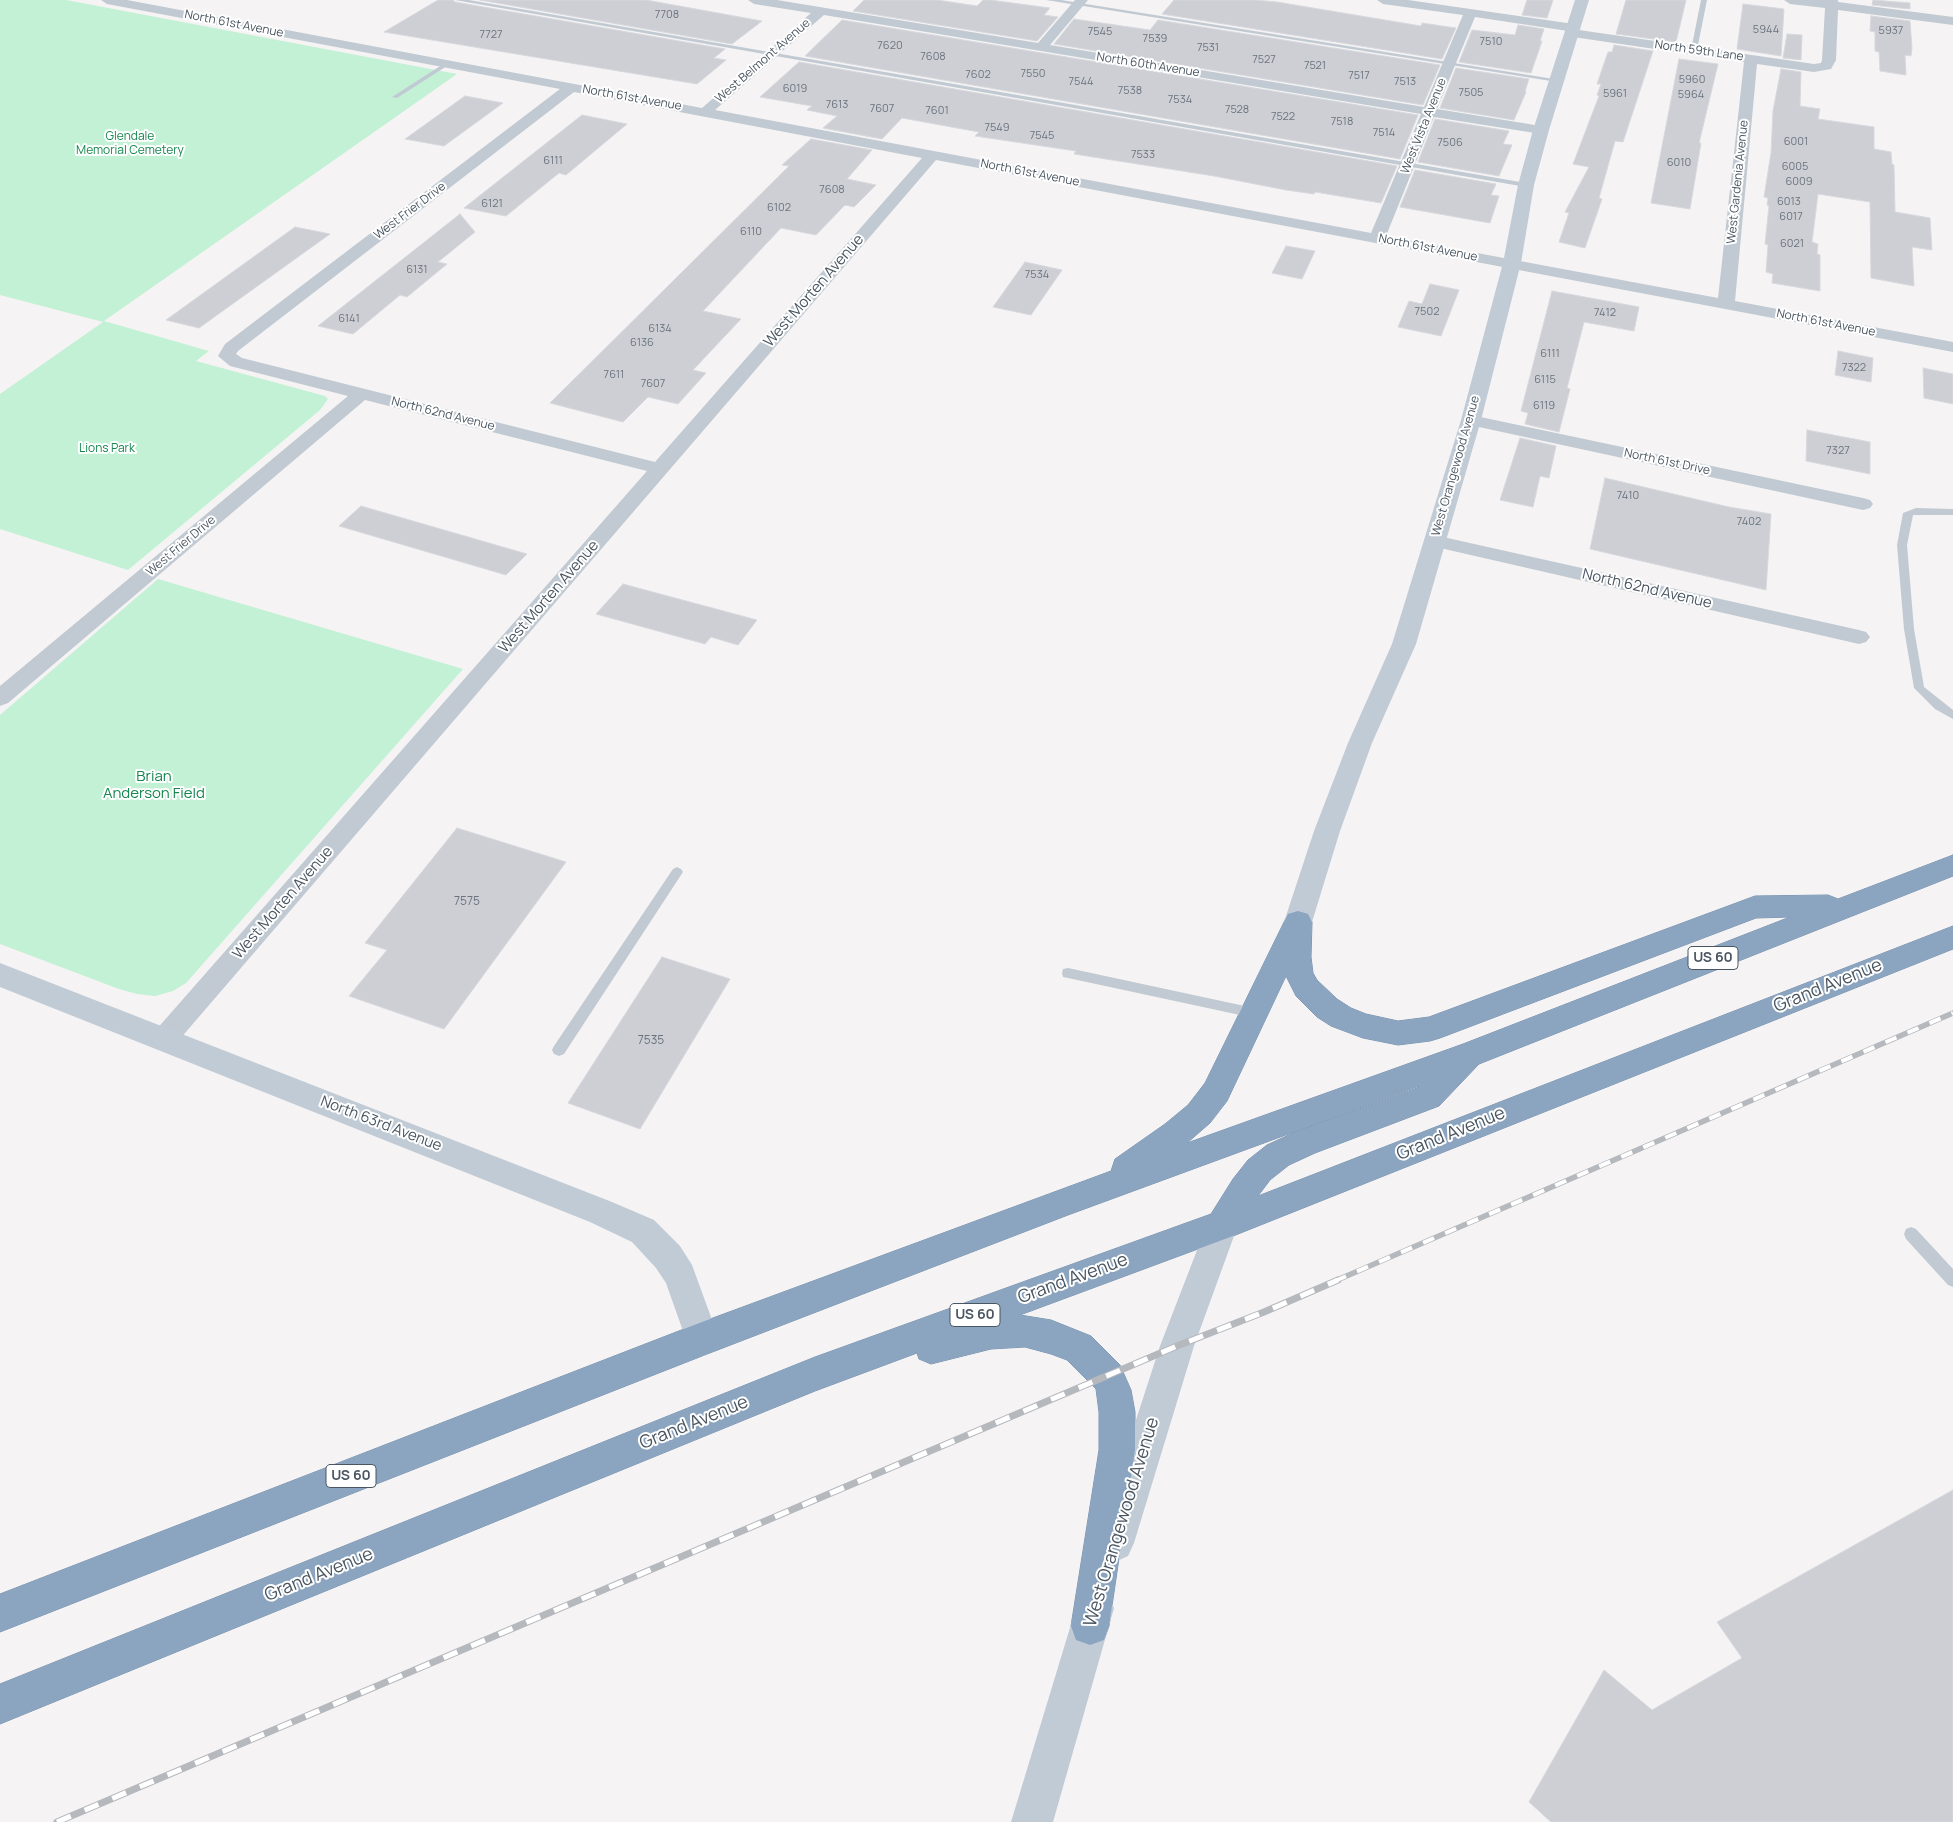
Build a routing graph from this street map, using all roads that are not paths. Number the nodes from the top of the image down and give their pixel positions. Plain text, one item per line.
1 (107, 0) edge
2 (458, 0) edge
3 (754, 0) edge
4 (1048, 0) edge
5 (1383, 0) edge
6 (1582, 0) edge
7 (1704, 0) edge
8 (1790, 0) edge
9 (1080, 2) edge
10 (1832, 3) edge
11 (820, 11) junction
12 (1470, 13) junction
13 (1953, 21) edge
14 (1574, 31) junction
15 (1041, 47) junction
16 (1694, 50) junction
17 (770, 55) junction
18 (1751, 59) junction
19 (448, 63) junction
20 (1450, 63) junction
21 (1557, 80) junction
22 (572, 87) junction
23 (395, 97) dead end
24 (705, 112) junction
25 (1431, 112) junction
26 (1541, 130) junction
27 (933, 154) junction
28 (1408, 165) junction
29 (1526, 185) junction
30 (1377, 238) junction
31 (1512, 263) junction
32 (1726, 304) junction
33 (1953, 347) edge
34 (227, 356) joint
35 (362, 394) junction
36 (1471, 420) junction
37 (661, 469) junction
38 (1863, 504) dead end
39 (1953, 512) edge
40 (1434, 541) junction
41 (1859, 637) dead end
42 (0, 698) edge
43 (1953, 715) edge
44 (1953, 865) edge
45 (677, 872) dead end
46 (1844, 906) junction
47 (1298, 922) junction
48 (1953, 936) edge
49 (1068, 972) dead end
50 (0, 975) edge
51 (1254, 1013) junction
52 (164, 1039) junction
53 (559, 1050) dead end
54 (1473, 1053) junction
55 (1065, 1202) junction
56 (1222, 1225) junction
57 (1911, 1234) dead end
58 (1953, 1280) edge
59 (702, 1339) junction
60 (815, 1374) junction
61 (0, 1613) edge
62 (1090, 1626) junction
63 (0, 1704) edge
64 (1032, 1822) edge

1 - 19 street, North 61st Avenue
2 - 17 lane
3 - 11 street, North 60th Avenue
4 - 9 lane
5 - 12 street, North 59th Lane
6 - 14 street, West Orangewood Avenue
7 - 16 lane
8 - 10 street
9 - 15 street
9 - 20 lane
10 - 13 street
10 - 18 street, North 59th Lane
11 - 15 street, North 60th Avenue
11 - 17 street, West Belmont Avenue
12 - 14 street, North 59th Lane
12 - 20 street, West Vista Avenue
14 - 16 street, North 59th Lane
14 - 21 street, West Orangewood Avenue
15 - 25 street, North 60th Avenue
16 - 18 street, North 59th Lane
17 - 24 street, West Belmont Avenue
17 - 28 lane
18 - 32 street, West Gardenia Avenue
19 - 22 street, North 61st Avenue
19 - 23 lane
20 - 21 lane
20 - 25 street, West Vista Avenue
21 - 26 street, West Orangewood Avenue
22 - 24 street, North 61st Avenue
22 - 34 street, West Frier Drive
24 - 27 street, North 61st Avenue
25 - 26 street, North 60th Avenue
25 - 28 street, West Vista Avenue
26 - 29 street, West Orangewood Avenue
27 - 30 street, North 61st Avenue
27 - 37 street, West Morten Avenue
28 - 29 lane
28 - 30 street, West Vista Avenue
29 - 31 street, West Orangewood Avenue
30 - 31 street, North 61st Avenue
31 - 32 street, North 61st Avenue
31 - 36 street, West Orangewood Avenue
32 - 33 street, North 61st Avenue
34 - 35 street, North 62nd Avenue
35 - 37 street, North 62nd Avenue
35 - 42 street, West Frier Drive
36 - 38 street, North 61st Drive
36 - 40 street, West Orangewood Avenue
37 - 52 street, West Morten Avenue
39 - 43 lane
40 - 41 street, North 62nd Avenue
40 - 47 street, West Orangewood Avenue
44 - 46 highway, US 60
45 - 53 lane
46 - 47 highway
46 - 54 highway, US 60
47 - 51 highway
48 - 56 highway, Grand Avenue / US 60
49 - 51 lane
50 - 52 street, North 63rd Avenue
51 - 55 highway
52 - 59 street, North 63rd Avenue
54 - 55 highway, US 60
54 - 56 highway
55 - 59 highway, US 60
56 - 60 highway, Grand Avenue / US 60
56 - 62 street, West Orangewood Avenue
57 - 58 lane
59 - 61 highway, US 60
60 - 62 highway
60 - 63 highway, Grand Avenue / US 60
62 - 64 street, West Orangewood Avenue

